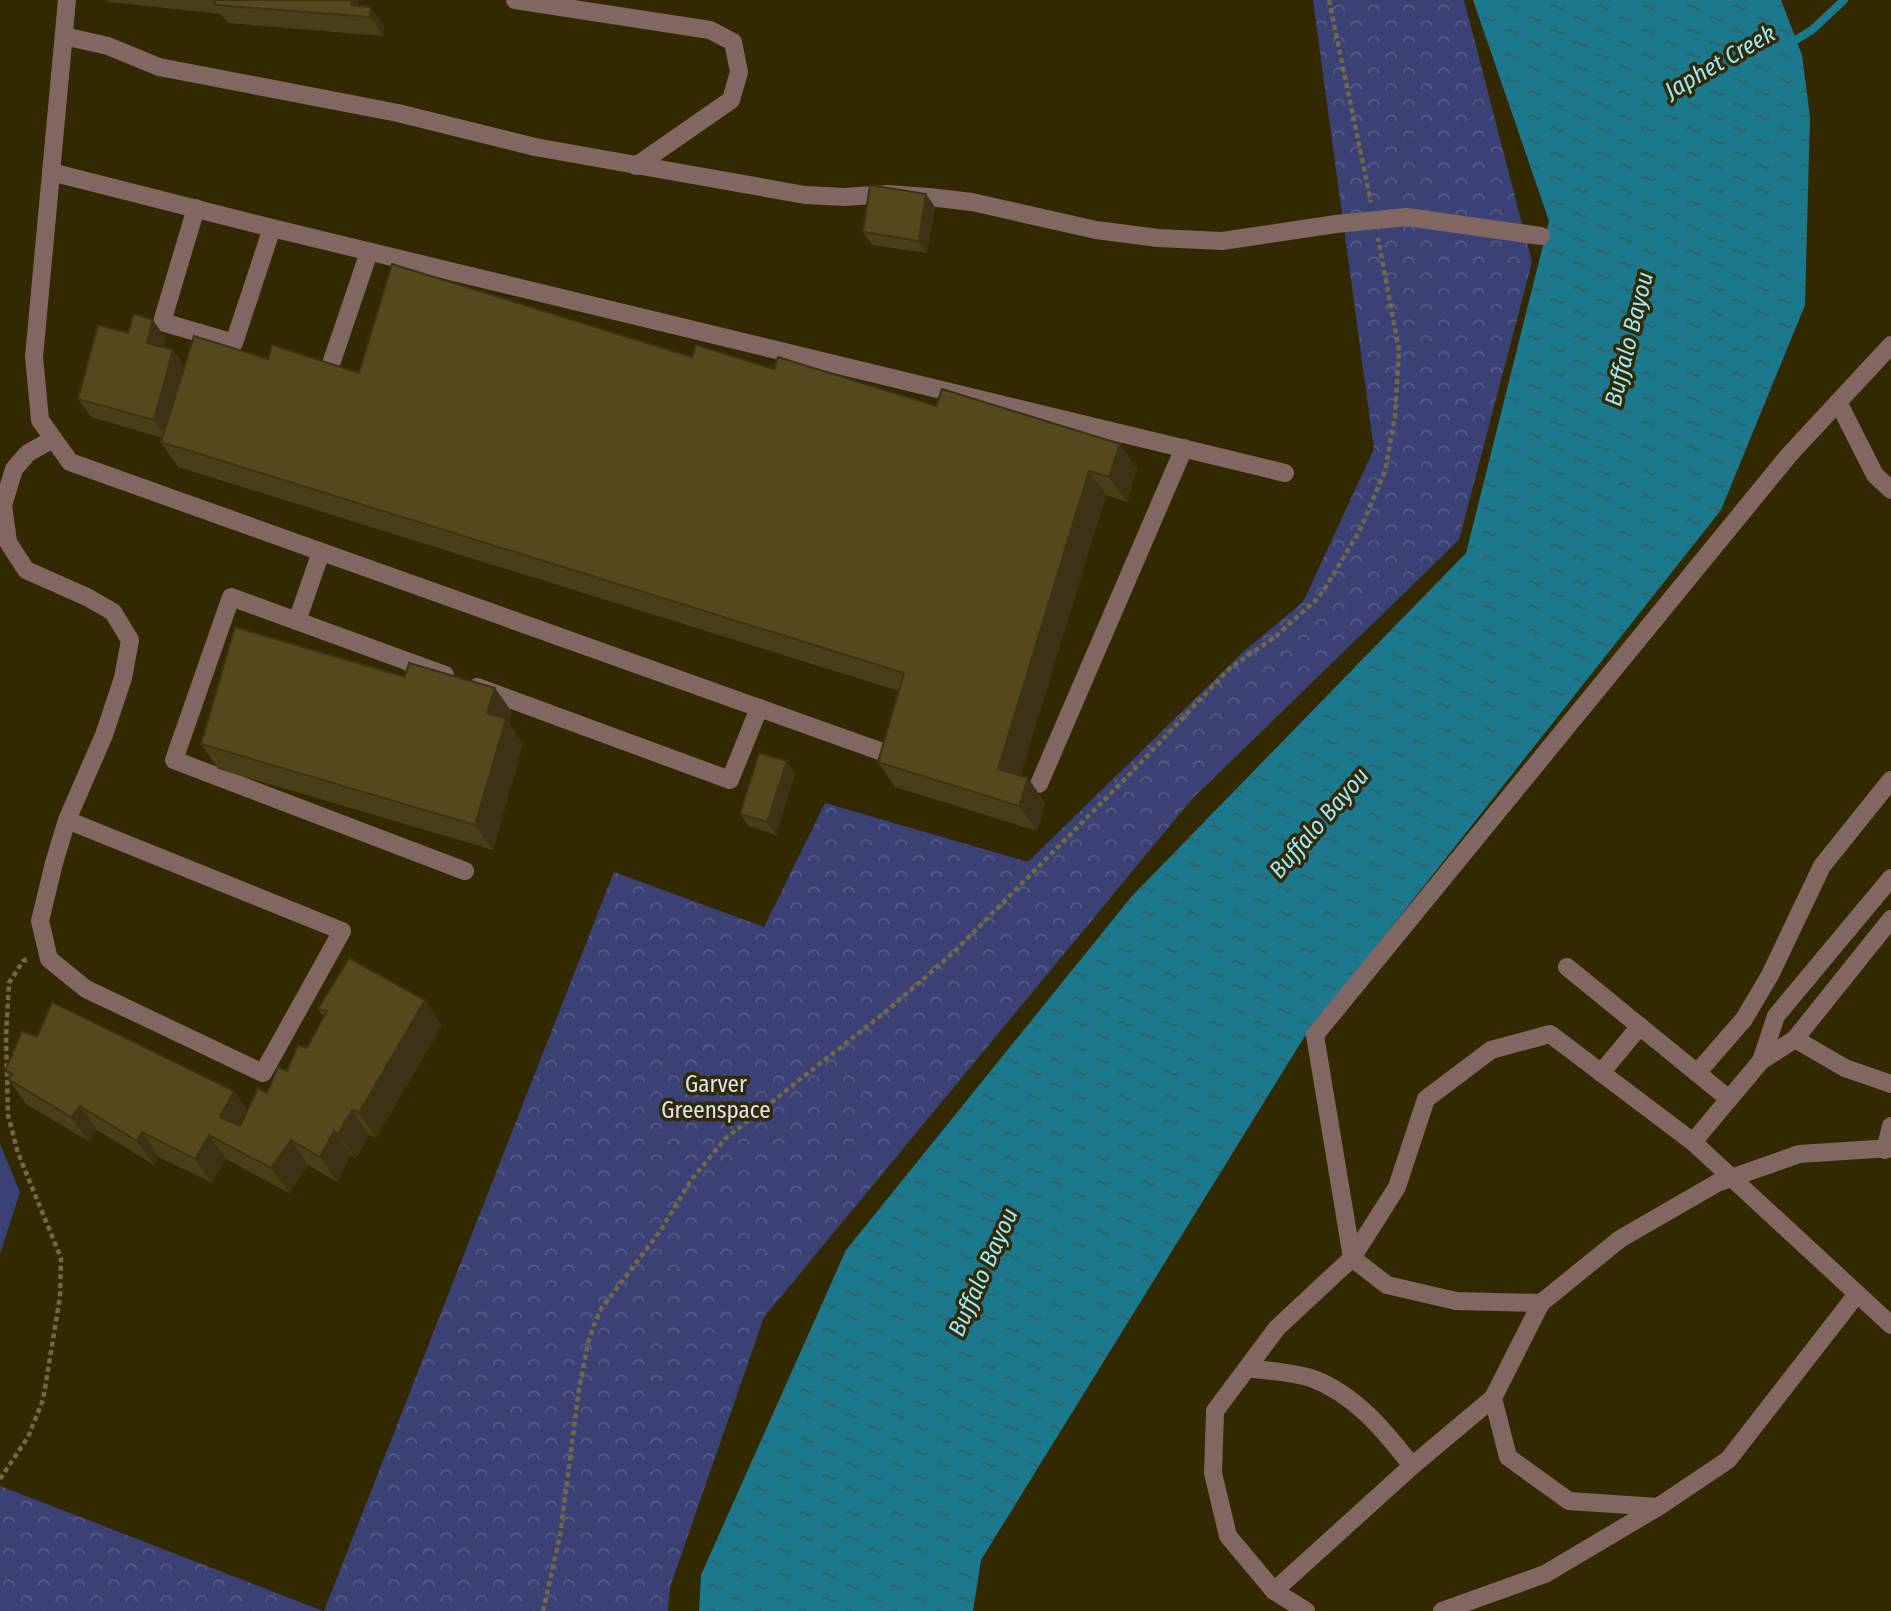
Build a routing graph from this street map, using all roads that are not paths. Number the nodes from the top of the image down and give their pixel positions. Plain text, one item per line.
1 (67, 0) edge
2 (515, 0) edge
3 (64, 36) junction
4 (636, 166) junction
5 (51, 172) junction
6 (196, 208) junction
7 (272, 228) junction
8 (1541, 236) dead end
9 (369, 252) junction
10 (1891, 345) edge
11 (332, 360) dead end
12 (1838, 402) junction
13 (53, 439) junction
14 (1184, 448) junction
15 (1285, 473) dead end
16 (1891, 490) edge
17 (321, 552) junction
18 (297, 621) junction
19 (759, 708) junction
20 (888, 754) edge
21 (1039, 784) dead end
22 (1889, 786) edge
23 (67, 820) junction
24 (465, 871) dead end
25 (1891, 878) edge
26 (1891, 919) edge
27 (1567, 967) dead end
28 (1640, 1026) junction
29 (1795, 1039) junction
30 (1760, 1061) junction
31 (1601, 1073) junction
32 (1697, 1073) junction
33 (1891, 1084) edge
34 (1729, 1099) junction
35 (1891, 1126) edge
36 (1693, 1142) junction
37 (1888, 1149) edge
38 (1730, 1179) junction
39 (1352, 1258) junction
40 (1857, 1294) junction
41 (1541, 1303) junction
42 (1891, 1325) edge
43 (1247, 1368) junction
44 (1493, 1398) junction
45 (1412, 1466) junction
46 (1658, 1507) junction
47 (1274, 1591) junction
48 (1306, 1611) edge
49 (1442, 1611) edge

1 - 3 street
2 - 4 street
3 - 4 street
3 - 5 street
4 - 8 street
5 - 6 street
5 - 13 street
6 - 7 street
6 - 7 street
7 - 9 street
9 - 11 street
9 - 14 street
10 - 12 street
12 - 16 street
12 - 39 street
13 - 17 street
13 - 23 street
14 - 15 street
14 - 21 street
17 - 18 street
17 - 19 street
18 - 19 street
18 - 24 street
19 - 20 street
22 - 32 street
23 - 23 street
25 - 30 street
26 - 29 street
27 - 28 street
28 - 31 street
28 - 32 street
29 - 30 street
29 - 33 street
30 - 34 street
31 - 36 street
31 - 39 street
32 - 34 street
34 - 36 street
35 - 37 street
36 - 38 street
37 - 38 street
38 - 40 street
38 - 41 street
39 - 41 street
39 - 43 street
40 - 42 street
40 - 46 street
41 - 44 street
43 - 45 street
43 - 47 street
44 - 45 street
44 - 46 street
45 - 47 street
46 - 49 street
47 - 48 street

